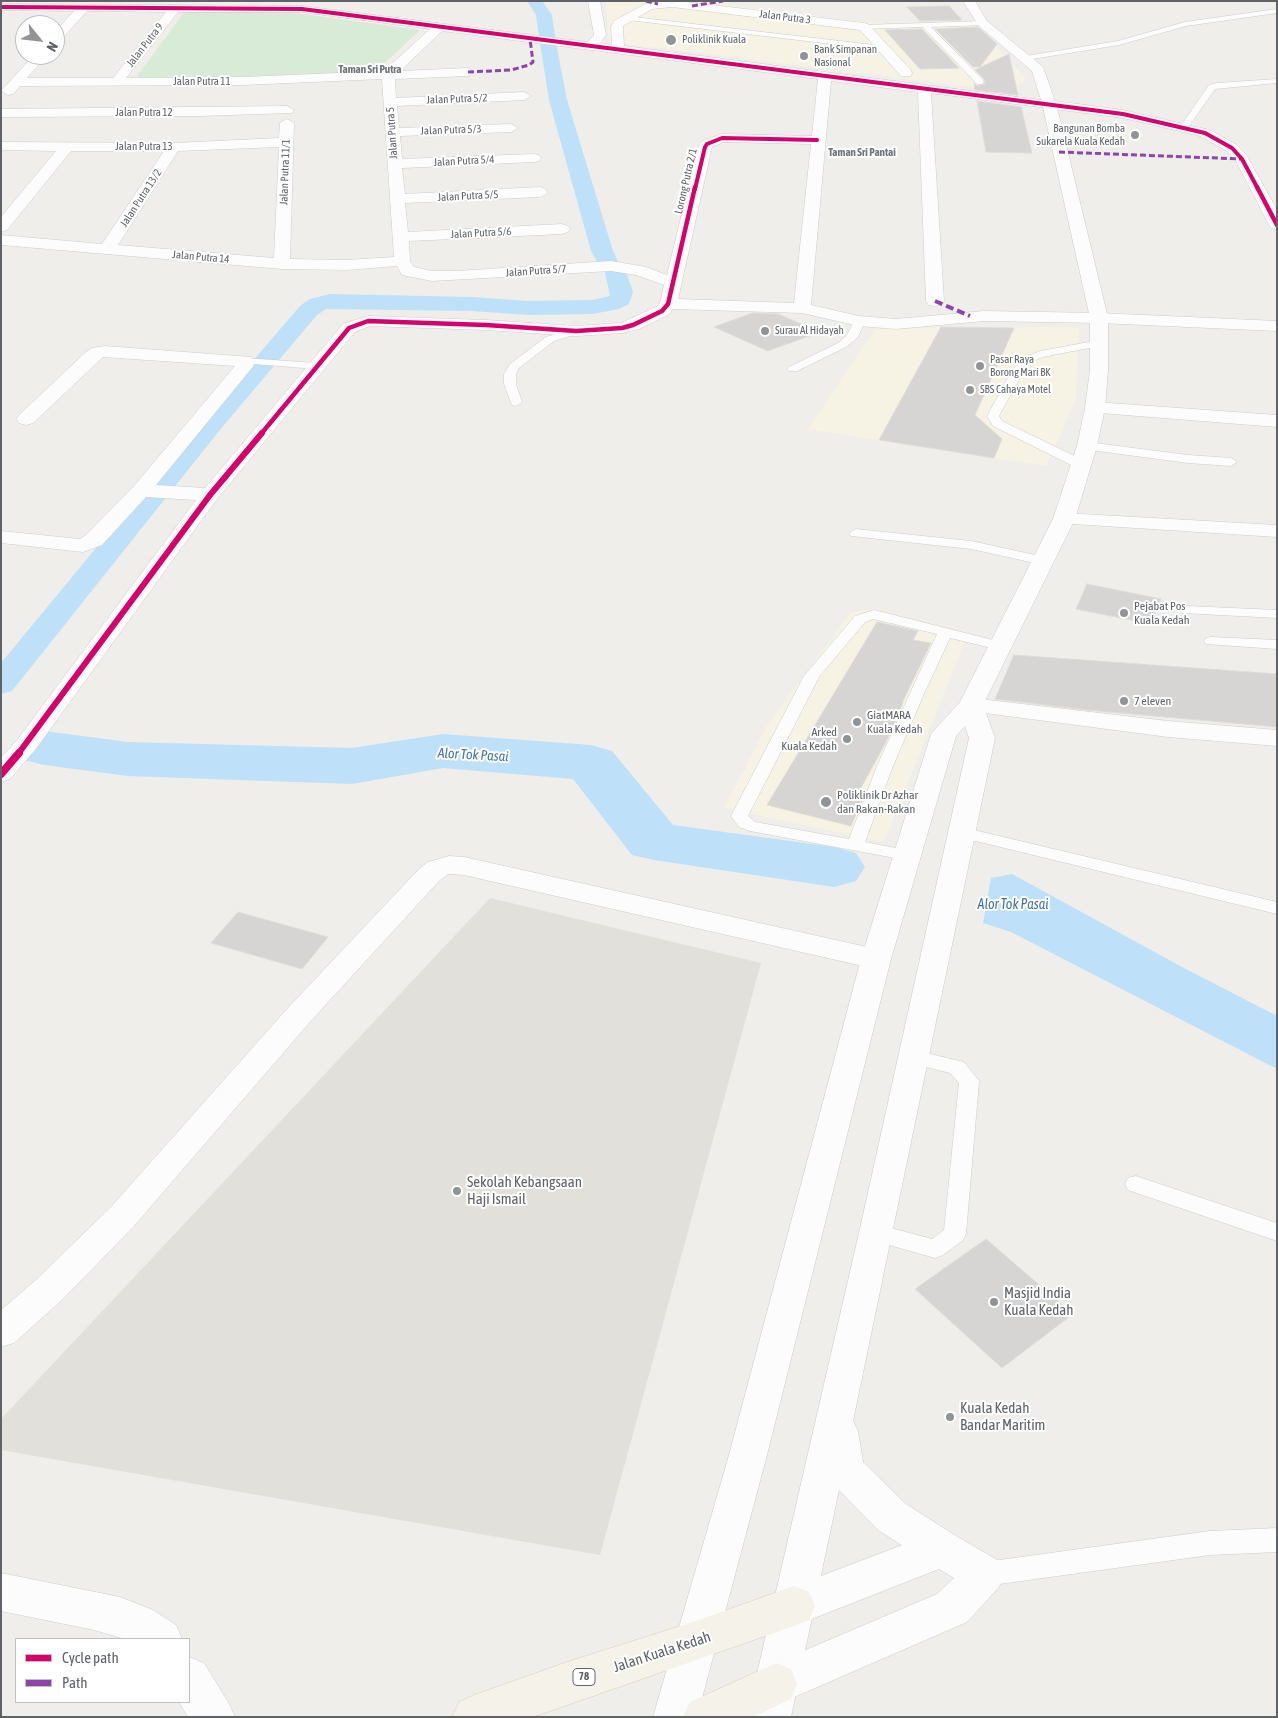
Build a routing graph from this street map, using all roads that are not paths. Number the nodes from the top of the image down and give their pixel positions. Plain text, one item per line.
1 (594, 1) edge
2 (969, 1) edge
3 (220, 4) edge
4 (304, 5) edge
5 (1, 8) edge
6 (83, 8) junction
7 (175, 8) junction
8 (1277, 10) edge
9 (628, 18) junction
10 (983, 23) junction
11 (925, 25) junction
12 (864, 26) junction
13 (439, 27) junction
14 (65, 28) edge
15 (618, 44) junction
16 (590, 47) junction
17 (884, 48) junction
18 (872, 58) dead end
19 (1026, 58) junction
20 (32, 65) edge
21 (860, 68) junction
22 (468, 72) dead end
23 (906, 73) junction
24 (388, 75) junction
25 (825, 76) junction
26 (847, 78) junction
27 (288, 79) junction
28 (961, 80) dead end
29 (17, 82) junction
30 (116, 82) junction
31 (929, 82) junction
32 (1277, 82) edge
33 (985, 83) joint
34 (1027, 88) dead end
35 (524, 96) dead end
36 (1048, 97) junction
37 (1, 99) edge
38 (390, 102) junction
39 (287, 110) junction
40 (1, 113) edge
41 (1184, 127) junction
42 (511, 128) dead end
43 (392, 132) junction
44 (818, 140) junction
45 (286, 142) junction
46 (1, 146) edge
47 (67, 146) junction
48 (174, 147) junction
49 (534, 158) dead end
50 (394, 164) junction
51 (540, 192) dead end
52 (397, 199) junction
53 (1277, 225) edge
54 (1, 227) edge
55 (562, 230) dead end
56 (400, 237) junction
57 (1, 240) edge
58 (107, 249) junction
59 (402, 261) junction
60 (282, 264) junction
61 (673, 283) junction
62 (935, 300) dead end
63 (668, 304) junction
64 (802, 308) junction
65 (1099, 318) junction
66 (859, 321) junction
67 (1277, 326) edge
68 (576, 331) junction
69 (1100, 343) junction
70 (253, 362) junction
71 (316, 366) junction
72 (793, 369) dead end
73 (516, 402) dead end
74 (1095, 408) junction
75 (26, 419) dead end
76 (1277, 421) edge
77 (1087, 446) junction
78 (1231, 462) dead end
79 (1082, 465) junction
80 (152, 491) junction
81 (210, 495) junction
82 (1064, 520) junction
83 (1277, 531) edge
84 (856, 533) dead end
85 (1, 537) edge
86 (1044, 561) junction
87 (1187, 610) dead end
88 (1277, 614) edge
89 (945, 633) junction
90 (1212, 641) dead end
91 (1277, 645) edge
92 (1000, 646) junction
93 (970, 705) junction
94 (1277, 738) edge
95 (1, 774) edge
96 (961, 832) junction
97 (855, 846) junction
98 (906, 856) junction
99 (1277, 908) edge
100 (876, 959) junction
101 (913, 1057) junction
102 (1136, 1184) dead end
103 (1277, 1232) edge
104 (876, 1233) junction
105 (1, 1332) edge
106 (837, 1414) junction
107 (1277, 1540) edge
108 (942, 1549) junction
109 (985, 1574) junction
110 (1, 1592) edge
111 (794, 1606) junction
112 (159, 1638) edge
113 (696, 1641) junction
114 (190, 1680) edge
115 (772, 1701) edge
116 (212, 1717) edge
117 (474, 1717) edge
118 (675, 1717) edge
119 (705, 1717) edge

1 - 16 street
2 - 10 street
3 - 4 street
3 - 7 street
4 - 13 street
5 - 6 street
6 - 7 street
6 - 14 street
7 - 30 street, Jalan Putra 9
8 - 19 lane
9 - 12 street, Jalan Putra 3
9 - 15 street
9 - 17 lane
10 - 11 lane
10 - 19 street
11 - 12 lane
11 - 33 lane
12 - 17 street
13 - 16 street
13 - 24 street
15 - 16 street
15 - 21 street
15 - 25 street
17 - 18 street
17 - 23 street
19 - 36 street
20 - 29 street
21 - 23 street
21 - 26 street
22 - 24 street, Jalan Putra 11
23 - 31 street
24 - 27 street, Jalan Putra 11
24 - 38 street, Jalan Putra 5
25 - 26 street
25 - 44 street
26 - 31 street
27 - 30 street, Jalan Putra 11
27 - 39 street, Jalan Putra 11/1
28 - 33 street
29 - 30 street, Jalan Putra 11
29 - 37 street
31 - 36 street
31 - 62 street
32 - 41 lane
34 - 36 street
35 - 38 street, Jalan Putra 5/2
36 - 41 street
36 - 65 street
38 - 43 street, Jalan Putra 5
39 - 40 street, Jalan Putra 12
39 - 45 street, Jalan Putra 11/1
41 - 53 street
42 - 43 street, Jalan Putra 5/3
43 - 50 street, Jalan Putra 5
44 - 61 street, Lorong Putra 2/1
44 - 64 street
45 - 48 street, Jalan Putra 13
45 - 60 street, Jalan Putra 11/1
46 - 47 street, Jalan Putra 13
47 - 48 street, Jalan Putra 13
47 - 54 street
48 - 58 street, Jalan Putra 13/2
49 - 50 street, Jalan Putra 5/4
50 - 52 street, Jalan Putra 5
51 - 52 street, Jalan Putra 5/5
52 - 56 street, Jalan Putra 5
55 - 56 street, Jalan Putra 5/6
56 - 59 street, Jalan Putra 5
57 - 58 street, Jalan Putra 14
58 - 60 street, Jalan Putra 14
59 - 60 street, Jalan Putra 14
59 - 61 street, Jalan Putra 5/7
61 - 63 street, Lorong Putra 2/1
63 - 64 street
63 - 68 street
64 - 66 street
65 - 66 street
65 - 67 street
65 - 69 street
66 - 72 lane
68 - 71 street
68 - 73 lane
69 - 74 street
69 - 79 lane
70 - 71 lane
70 - 75 street
70 - 80 street
71 - 81 street
74 - 76 street
74 - 77 street
77 - 78 lane
77 - 79 street
79 - 82 street
80 - 81 street
80 - 85 street
81 - 95 street
82 - 83 street
82 - 86 street
84 - 86 lane
86 - 92 street
87 - 88 lane
89 - 92 lane
89 - 97 lane
89 - 97 lane
90 - 91 lane
92 - 93 street
93 - 94 street
93 - 96 street
93 - 98 street
96 - 99 lane
96 - 101 street
97 - 98 lane
98 - 100 street
100 - 105 street
100 - 113 street
101 - 104 street
101 - 104 lane
102 - 103 lane
104 - 106 street
106 - 108 street
106 - 111 street
107 - 109 lane
108 - 109 street
108 - 111 street
109 - 115 street
110 - 112 street
111 - 113 main road, Jalan Kuala Kedah / 78
111 - 115 street
113 - 117 main road, Jalan Kuala Kedah / 78
113 - 118 street
114 - 116 street
115 - 119 main road

